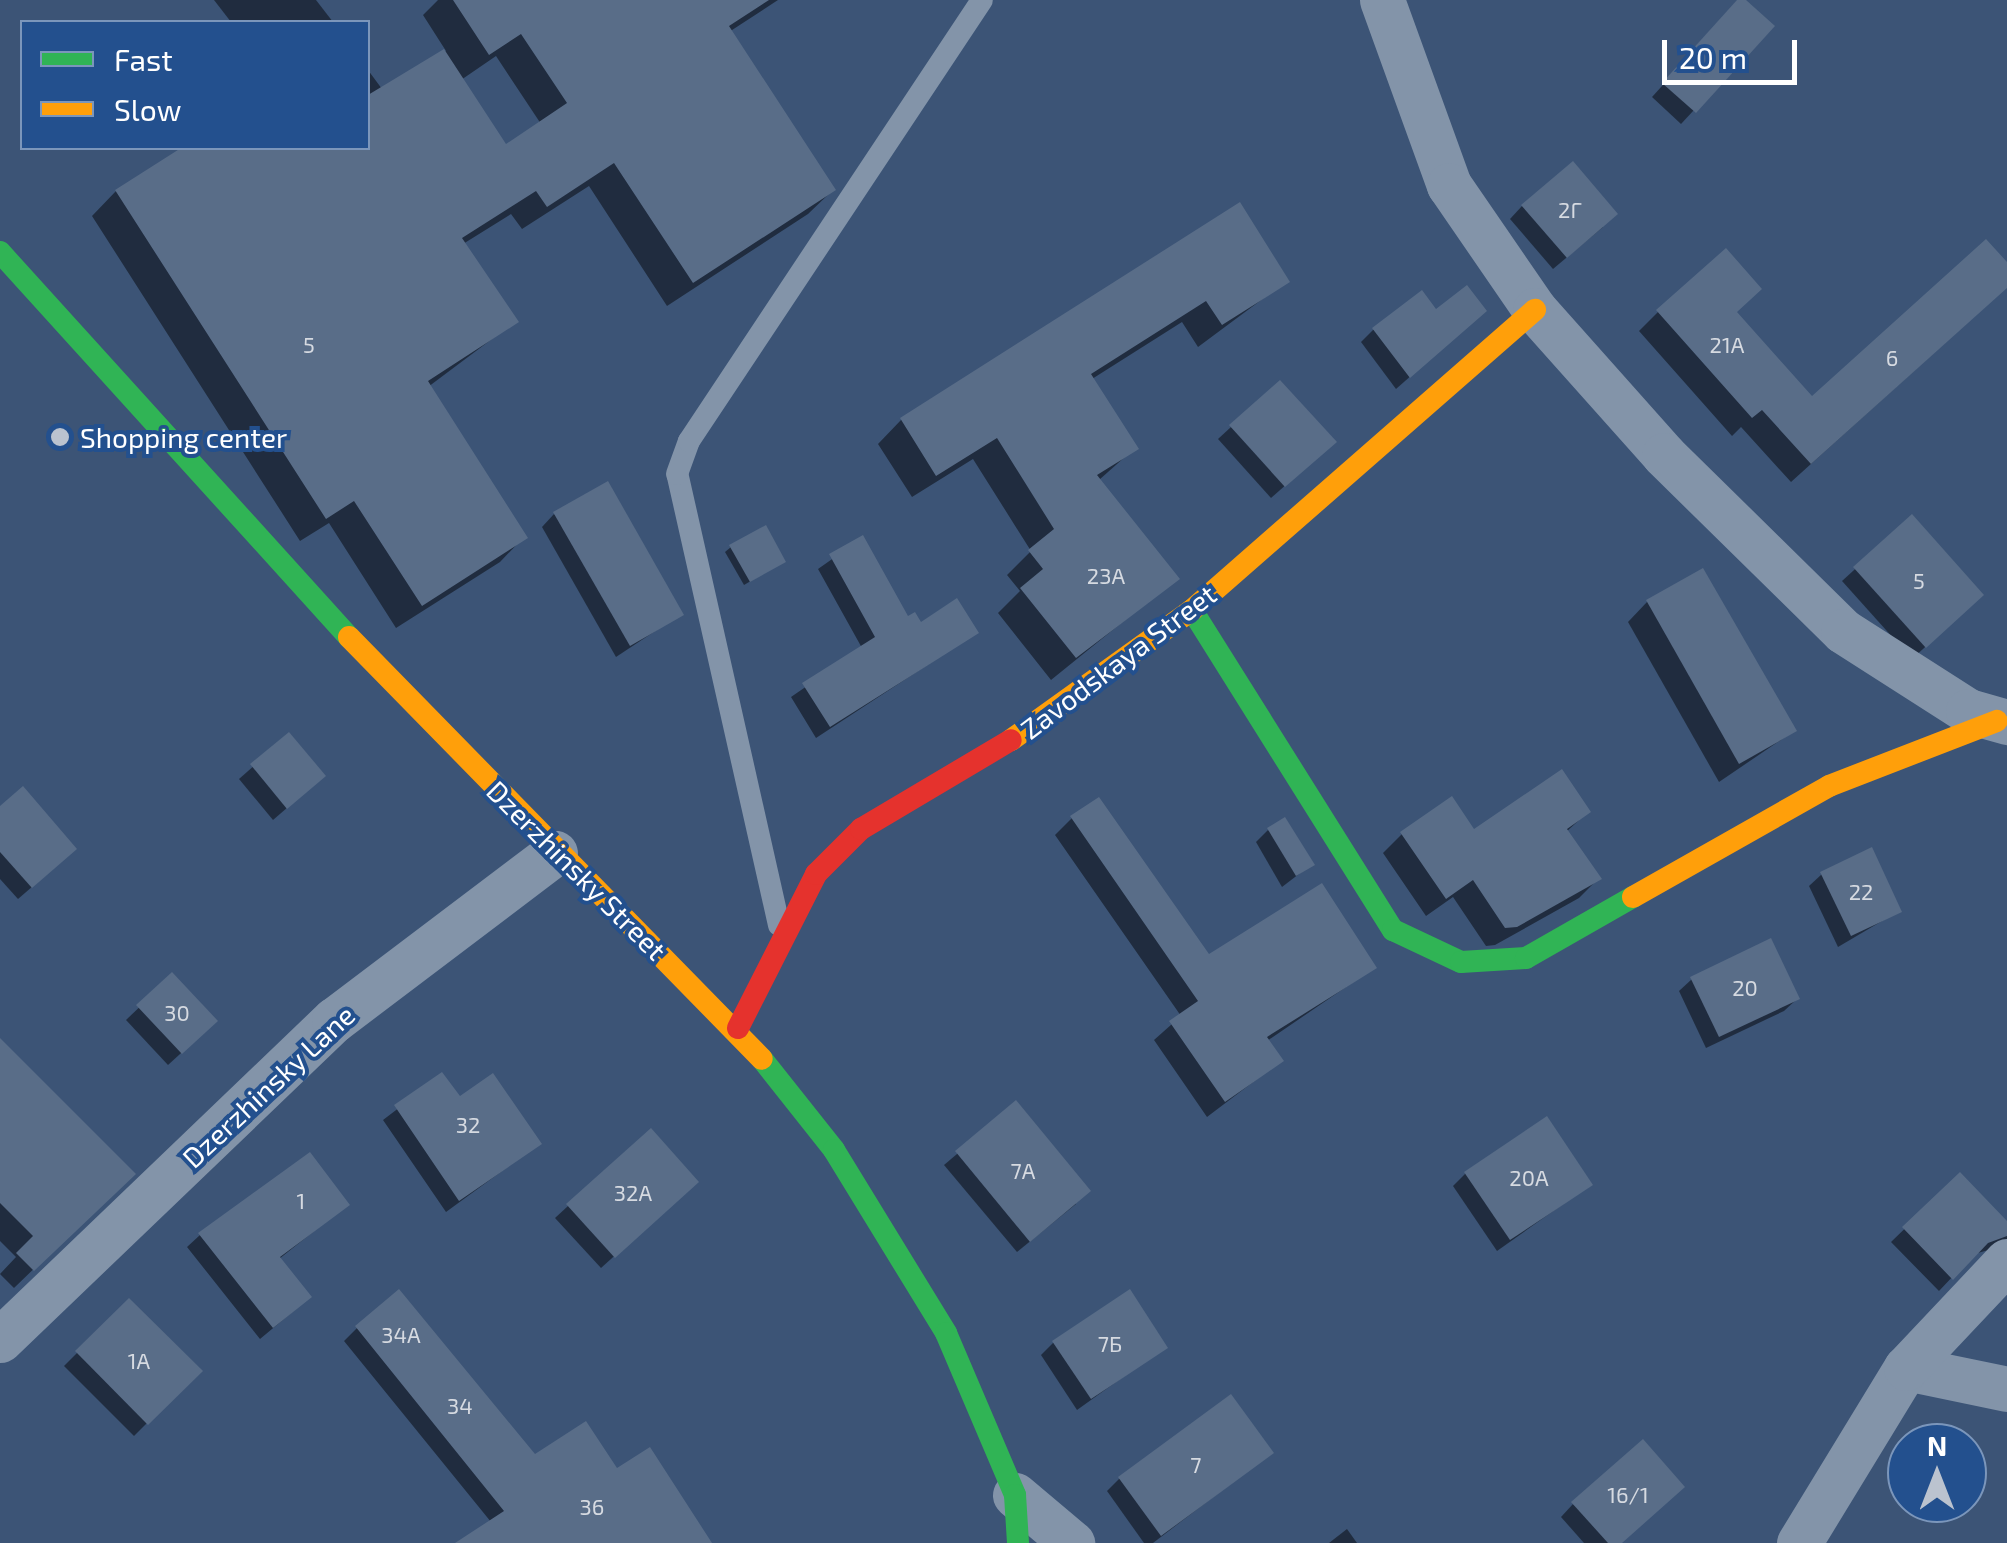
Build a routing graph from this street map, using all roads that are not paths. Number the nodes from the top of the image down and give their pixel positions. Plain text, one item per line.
1 (982, 0) edge
2 (1385, 4) edge
3 (0, 252) edge
4 (1535, 310) junction
5 (1192, 610) junction
6 (2002, 722) edge
7 (555, 854) junction
8 (781, 933) junction
9 (738, 1028) junction
10 (2007, 1261) edge
11 (0, 1340) edge
12 (1906, 1368) junction
13 (2007, 1390) edge
14 (1015, 1495) junction
15 (1018, 1543) edge
16 (1072, 1543) edge
17 (1799, 1543) edge

1 - 8 lane
2 - 4 street
3 - 7 street, Dzerzhinsky Street
4 - 5 street, Zavodskaya Street
4 - 6 street
5 - 6 street
5 - 8 street, Zavodskaya Street
7 - 9 street, Dzerzhinsky Street
7 - 11 street, Dzerzhinsky Lane
8 - 9 street, Zavodskaya Street
9 - 14 street, Dzerzhinsky Street
10 - 12 street
12 - 13 street
12 - 17 street
14 - 15 street
14 - 16 street, Dzerzhinsky Street

